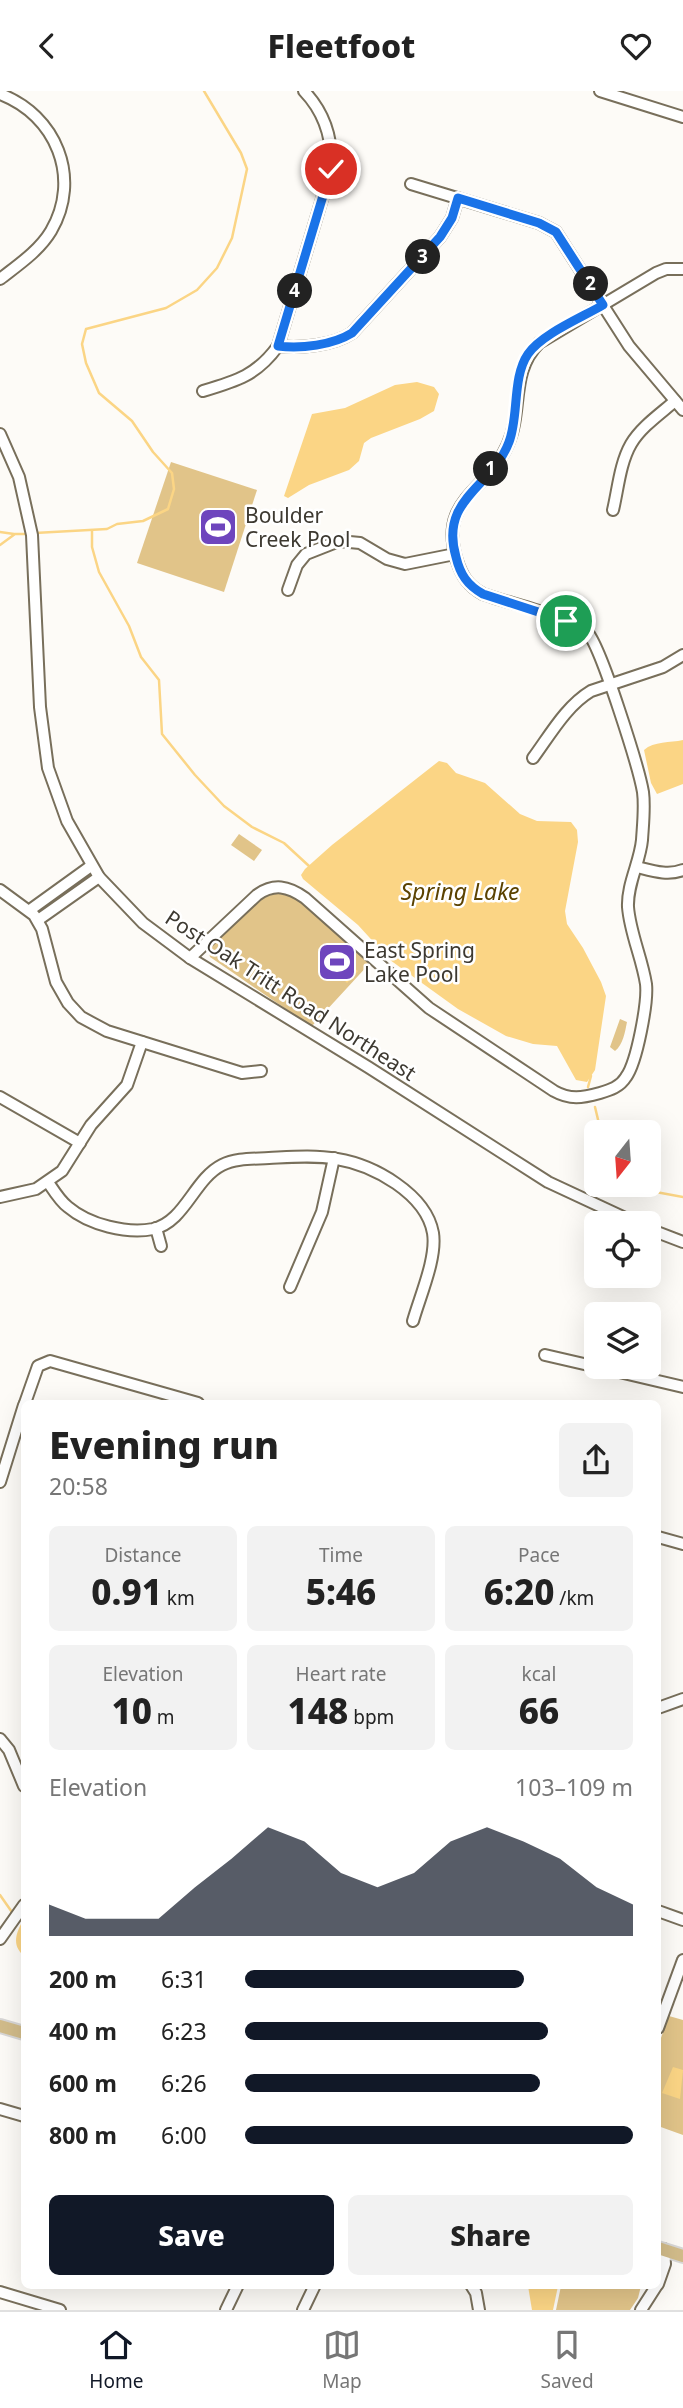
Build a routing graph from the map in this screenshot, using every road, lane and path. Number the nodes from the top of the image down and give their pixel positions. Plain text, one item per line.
1 (304, 91) edge
2 (600, 91) edge
3 (0, 94) edge
4 (683, 117) edge
5 (411, 184) dead end
6 (458, 198) junction
7 (683, 269) edge
8 (0, 279) edge
9 (603, 305) junction
10 (278, 346) junction
11 (203, 391) dead end
12 (679, 406) edge
13 (0, 434) edge
14 (613, 510) dead end
15 (455, 554) junction
16 (288, 590) dead end
17 (683, 655) edge
18 (610, 685) junction
19 (533, 758) dead end
20 (92, 866) junction
21 (637, 866) junction
22 (683, 870) edge
23 (99, 877) junction
24 (0, 890) edge
25 (30, 910) junction
26 (38, 920) junction
27 (190, 958) junction
28 (142, 1042) junction
29 (261, 1070) dead end
30 (0, 1097) edge
31 (80, 1143) junction
32 (334, 1158) junction
33 (48, 1182) junction
34 (0, 1198) edge
35 (610, 1211) edge
36 (156, 1228) junction
37 (661, 1234) edge
38 (683, 1242) edge
39 (161, 1246) dead end
40 (290, 1287) dead end
41 (413, 1321) dead end
42 (38, 1351) dead end
43 (545, 1355) dead end
44 (44, 1361) junction
45 (584, 1364) edge
46 (649, 1379) edge
47 (683, 1387) edge
48 (26, 1400) edge
49 (185, 1400) edge
50 (21, 1416) edge
51 (0, 1482) edge
52 (661, 1538) edge
53 (683, 1543) edge
54 (683, 1699) edge
55 (661, 1706) edge
56 (0, 1739) edge
57 (21, 1779) edge
58 (21, 1909) edge
59 (661, 1912) edge
60 (683, 1920) edge
61 (0, 1939) edge
62 (683, 1960) edge
63 (661, 2020) edge
64 (0, 2026) edge
65 (21, 2032) edge
66 (0, 2109) edge
67 (21, 2115) edge
68 (661, 2251) edge
69 (661, 2254) edge
70 (683, 2256) edge
71 (661, 2276) edge
72 (236, 2289) edge
73 (313, 2289) edge
74 (474, 2289) edge
75 (649, 2291) edge
76 (0, 2292) edge
77 (60, 2310) edge
78 (226, 2310) edge
79 (303, 2310) edge
80 (479, 2310) edge
81 (641, 2310) edge

1 - 10 street
2 - 4 street
3 - 8 street
5 - 6 street
6 - 9 street
6 - 10 street
7 - 9 street
9 - 12 street
9 - 15 street
10 - 11 street
12 - 14 street
13 - 20 street, Post Oak Tritt Road Northeast
15 - 16 street
15 - 18 street
17 - 18 street
18 - 19 street
18 - 21 street
20 - 23 street, Post Oak Tritt Road Northeast
20 - 25 street
21 - 22 street
21 - 27 street
23 - 26 street
23 - 27 street, Post Oak Tritt Road Northeast
24 - 25 street
25 - 26 street
26 - 28 street
27 - 35 street, Post Oak Tritt Road Northeast
28 - 29 street
28 - 31 street
30 - 31 street
31 - 33 street
32 - 36 street
32 - 40 street
32 - 41 street
33 - 34 street
33 - 36 street
36 - 39 street
37 - 38 street
42 - 44 street
43 - 45 street
44 - 48 street
44 - 49 street
46 - 47 street
50 - 51 street
52 - 53 street
54 - 55 street
56 - 57 street
58 - 61 street
59 - 60 street
62 - 63 street
64 - 65 main road
66 - 67 street
68 - 70 main road
69 - 71 street
72 - 78 street
73 - 79 street
74 - 80 street
75 - 81 street
76 - 77 street

